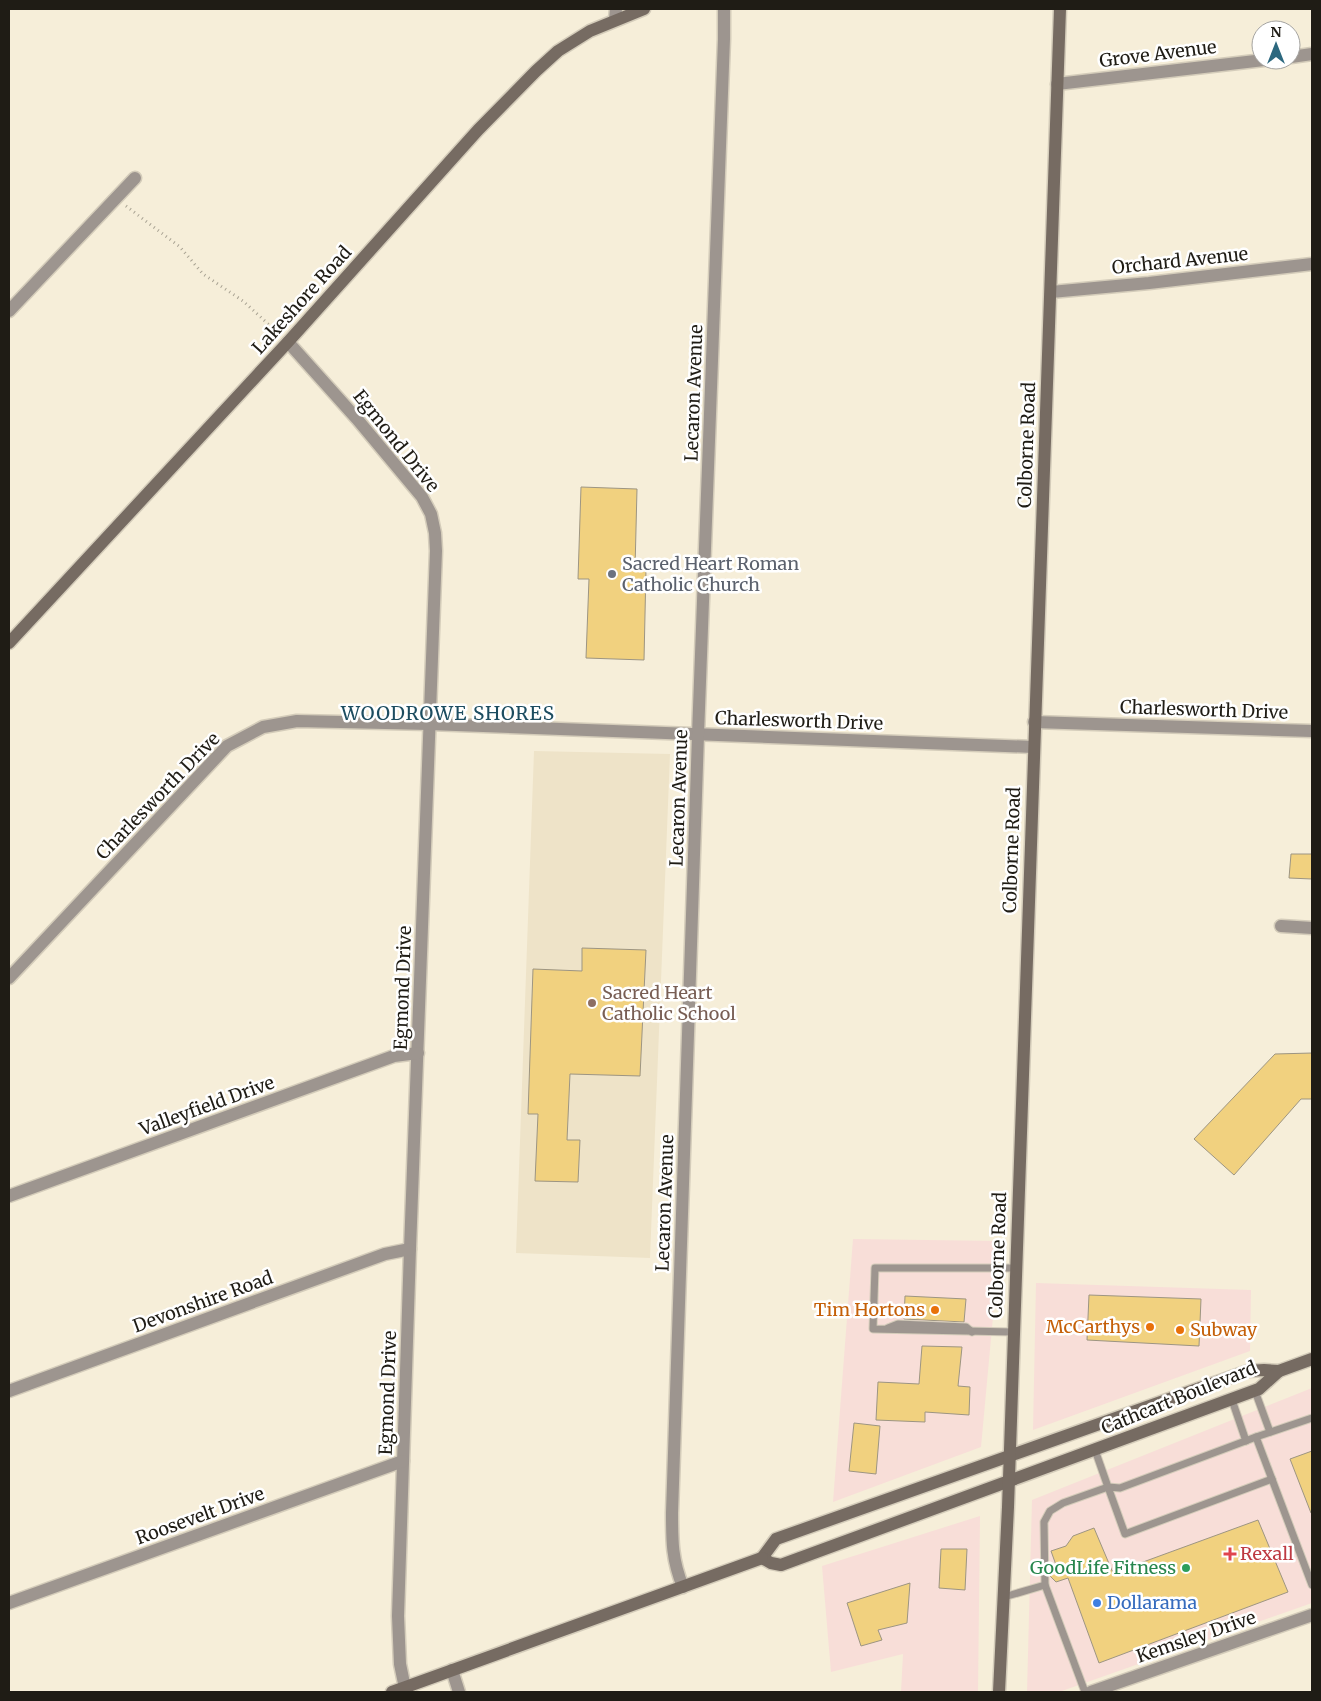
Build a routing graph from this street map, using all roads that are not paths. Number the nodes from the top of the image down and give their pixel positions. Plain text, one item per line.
1 (644, 9) edge
2 (724, 9) edge
3 (1060, 9) edge
4 (616, 14) edge
5 (1251, 62) edge
6 (1057, 84) junction
7 (135, 178) dead end
8 (1312, 264) edge
9 (1051, 292) junction
10 (9, 310) edge
11 (288, 342) junction
12 (9, 644) edge
13 (1034, 722) junction
14 (430, 724) junction
15 (1312, 732) edge
16 (698, 735) junction
17 (1034, 747) junction
18 (1281, 926) dead end
19 (1312, 928) edge
20 (9, 978) edge
21 (418, 1053) junction
22 (9, 1196) edge
23 (410, 1249) junction
24 (1015, 1268) junction
25 (1013, 1332) junction
26 (1312, 1359) edge
27 (1279, 1371) junction
28 (9, 1391) edge
29 (1255, 1391) junction
30 (1232, 1400) junction
31 (1312, 1418) edge
32 (1270, 1432) junction
33 (1256, 1437) junction
34 (1246, 1441) junction
35 (1095, 1450) junction
36 (1009, 1457) junction
37 (403, 1461) junction
38 (1272, 1479) junction
39 (1008, 1482) junction
40 (1108, 1487) junction
41 (762, 1558) junction
42 (1310, 1575) edge
43 (1312, 1585) edge
44 (1045, 1586) junction
45 (683, 1587) junction
46 (1004, 1597) junction
47 (9, 1603) edge
48 (1312, 1615) edge
49 (452, 1670) junction
50 (406, 1688) junction
51 (392, 1692) edge
52 (459, 1692) edge
53 (999, 1692) edge
54 (1085, 1692) edge
55 (1092, 1692) edge

1 - 4 street, Lakeshore Road
2 - 16 street, Lecaron Avenue
3 - 6 street, Colborne Road
4 - 11 street, Lakeshore Road
5 - 6 street, Grove Avenue
6 - 9 street, Colborne Road
7 - 10 street
8 - 9 street, Orchard Avenue
9 - 13 street, Colborne Road
11 - 12 street, Lakeshore Road
11 - 14 street, Egmond Drive
13 - 15 street, Charlesworth Drive
13 - 17 street, Colborne Road
14 - 16 street, Charlesworth Drive
14 - 20 street, Charlesworth Drive
14 - 21 street, Egmond Drive
16 - 17 street, Charlesworth Drive
16 - 45 street, Lecaron Avenue
17 - 24 street, Colborne Road
18 - 19 street
21 - 22 street, Valleyfield Drive
21 - 23 street, Egmond Drive
23 - 28 street, Devonshire Road
23 - 37 street, Egmond Drive
24 - 25 street, Colborne Road
24 - 25 lane
25 - 36 street, Colborne Road
26 - 27 street
27 - 29 street, Cathcart Boulevard
27 - 36 street, Cathcart Boulevard
29 - 30 street, Cathcart Boulevard
29 - 32 lane
30 - 34 lane
30 - 35 street, Cathcart Boulevard
31 - 32 lane
32 - 33 lane
33 - 34 lane
33 - 38 lane
34 - 40 lane
35 - 39 street, Cathcart Boulevard
35 - 40 lane
36 - 39 street, Colborne Road
36 - 41 street, Cathcart Boulevard
37 - 47 street, Roosevelt Drive
37 - 50 street, Egmond Drive
38 - 40 lane
38 - 42 lane
39 - 41 street, Cathcart Boulevard
39 - 46 street, Colborne Road
40 - 44 lane
41 - 45 street
42 - 43 lane
44 - 46 lane
44 - 54 lane
45 - 49 street
46 - 53 street, Colborne Road
48 - 55 street, Kemsley Drive
49 - 50 street
49 - 52 street
50 - 51 street

